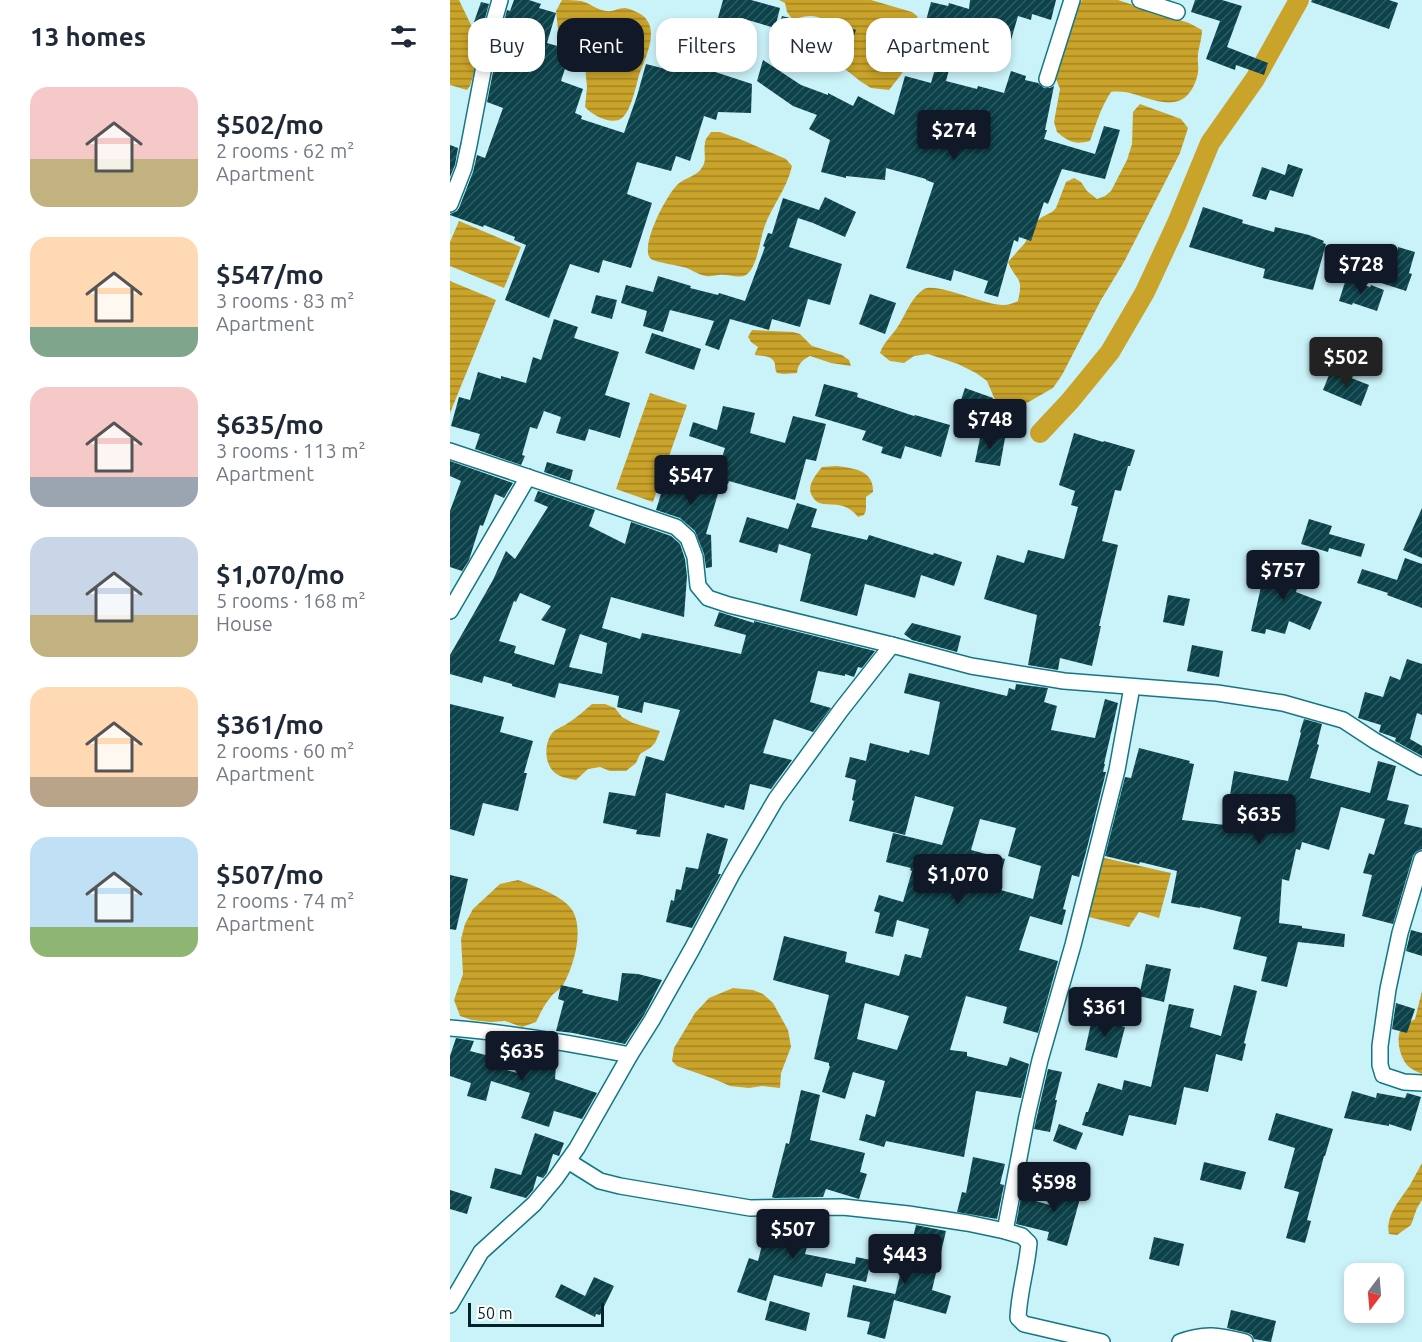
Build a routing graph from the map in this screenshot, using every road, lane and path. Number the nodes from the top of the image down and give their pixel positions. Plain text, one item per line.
1 (1072, 0) edge
2 (1140, 0) edge
3 (497, 1) edge
4 (1177, 12) dead end
5 (1047, 79) dead end
6 (450, 204) edge
7 (450, 451) edge
8 (528, 477) junction
9 (450, 611) edge
10 (892, 645) junction
11 (1132, 687) junction
12 (1422, 767) edge
13 (1422, 859) edge
14 (450, 1028) edge
15 (630, 1055) junction
16 (1422, 1083) edge
17 (568, 1161) junction
18 (1005, 1231) junction
19 (450, 1305) edge
20 (1102, 1342) edge
21 (1180, 1342) edge
22 (1245, 1342) edge

1 - 5 street
2 - 4 street
3 - 6 street
7 - 8 street
8 - 9 street
8 - 10 street
10 - 11 street
10 - 15 street
11 - 12 street
11 - 18 street
13 - 16 street
14 - 15 street
15 - 17 street
17 - 18 street
17 - 19 street
18 - 20 street
21 - 22 street

